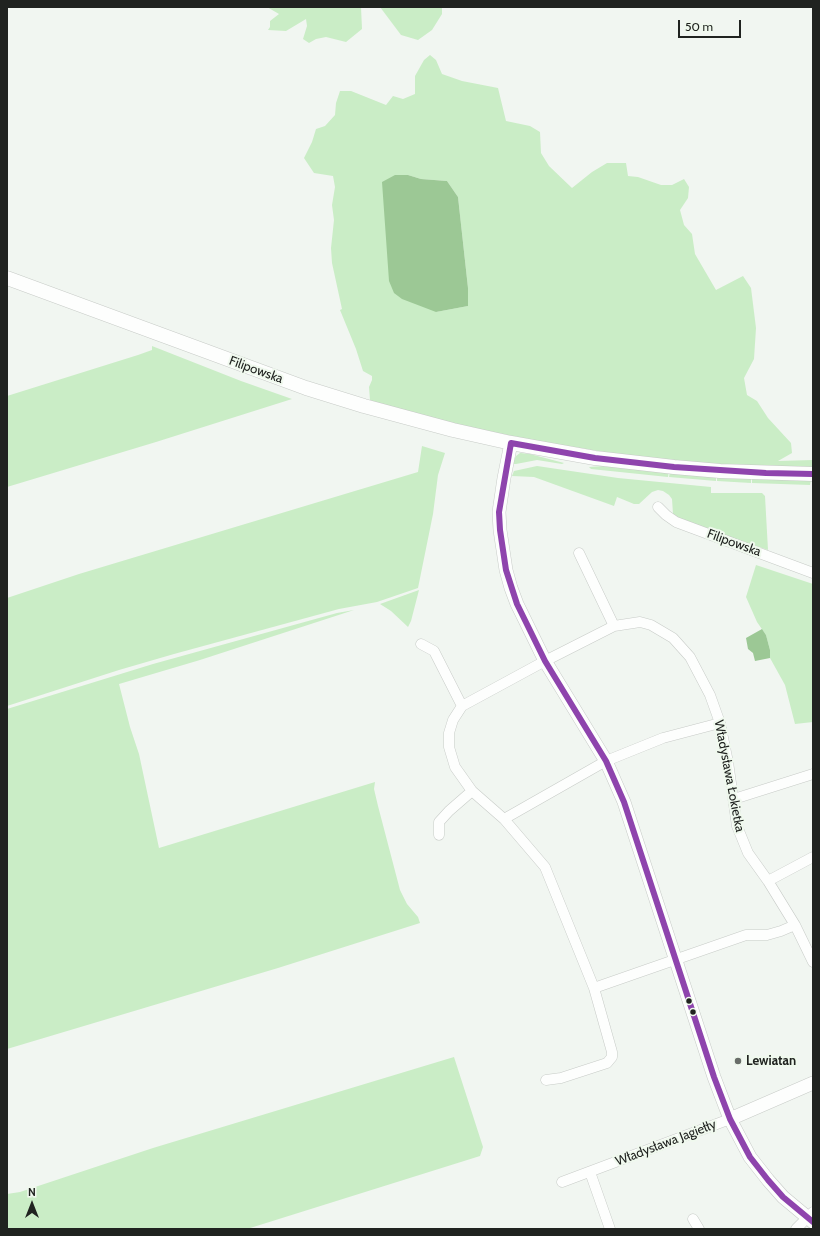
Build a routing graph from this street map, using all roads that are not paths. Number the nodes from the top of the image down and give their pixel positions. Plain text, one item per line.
1 (7, 278) edge
2 (511, 443) junction
3 (813, 474) edge
4 (658, 507) dead end
5 (579, 553) dead end
6 (813, 573) edge
7 (614, 626) junction
8 (421, 644) dead end
9 (545, 661) junction
10 (462, 706) junction
11 (720, 723) junction
12 (606, 761) junction
13 (813, 774) edge
14 (472, 791) junction
15 (734, 799) junction
16 (504, 819) junction
17 (439, 835) dead end
18 (813, 857) edge
19 (768, 882) junction
20 (794, 925) junction
21 (810, 950) edge
22 (676, 959) junction
23 (813, 962) edge
24 (594, 988) junction
25 (546, 1080) dead end
26 (813, 1083) edge
27 (730, 1119) junction
28 (590, 1172) junction
29 (562, 1182) dead end
30 (811, 1217) edge
31 (693, 1219) dead end
32 (610, 1229) edge
33 (699, 1229) edge
34 (796, 1229) edge

1 - 2 main road, Filipowska
2 - 3 main road, Filipowska
2 - 9 street
4 - 6 street, Filipowska
5 - 7 street
7 - 9 street, Władysława Łokietka
7 - 11 street, Władysława Łokietka
8 - 10 street
9 - 10 street, Władysława Łokietka
9 - 12 street
10 - 14 street
11 - 12 street
11 - 15 street, Władysława Łokietka
12 - 16 street
12 - 22 street
13 - 15 street
14 - 16 street
14 - 17 street
15 - 19 street, Władysława Łokietka
16 - 24 street
18 - 19 street
19 - 20 street, Władysława Łokietka
20 - 21 street, Władysława Łokietka
20 - 22 street
21 - 23 street, Władysława Łokietka
22 - 24 street
22 - 27 street
24 - 25 street
26 - 27 street, Władysława Jagiełły
27 - 28 street, Władysława Jagiełły
27 - 30 street
28 - 29 street, Władysława Jagiełły
28 - 32 street
30 - 34 street
31 - 33 street

